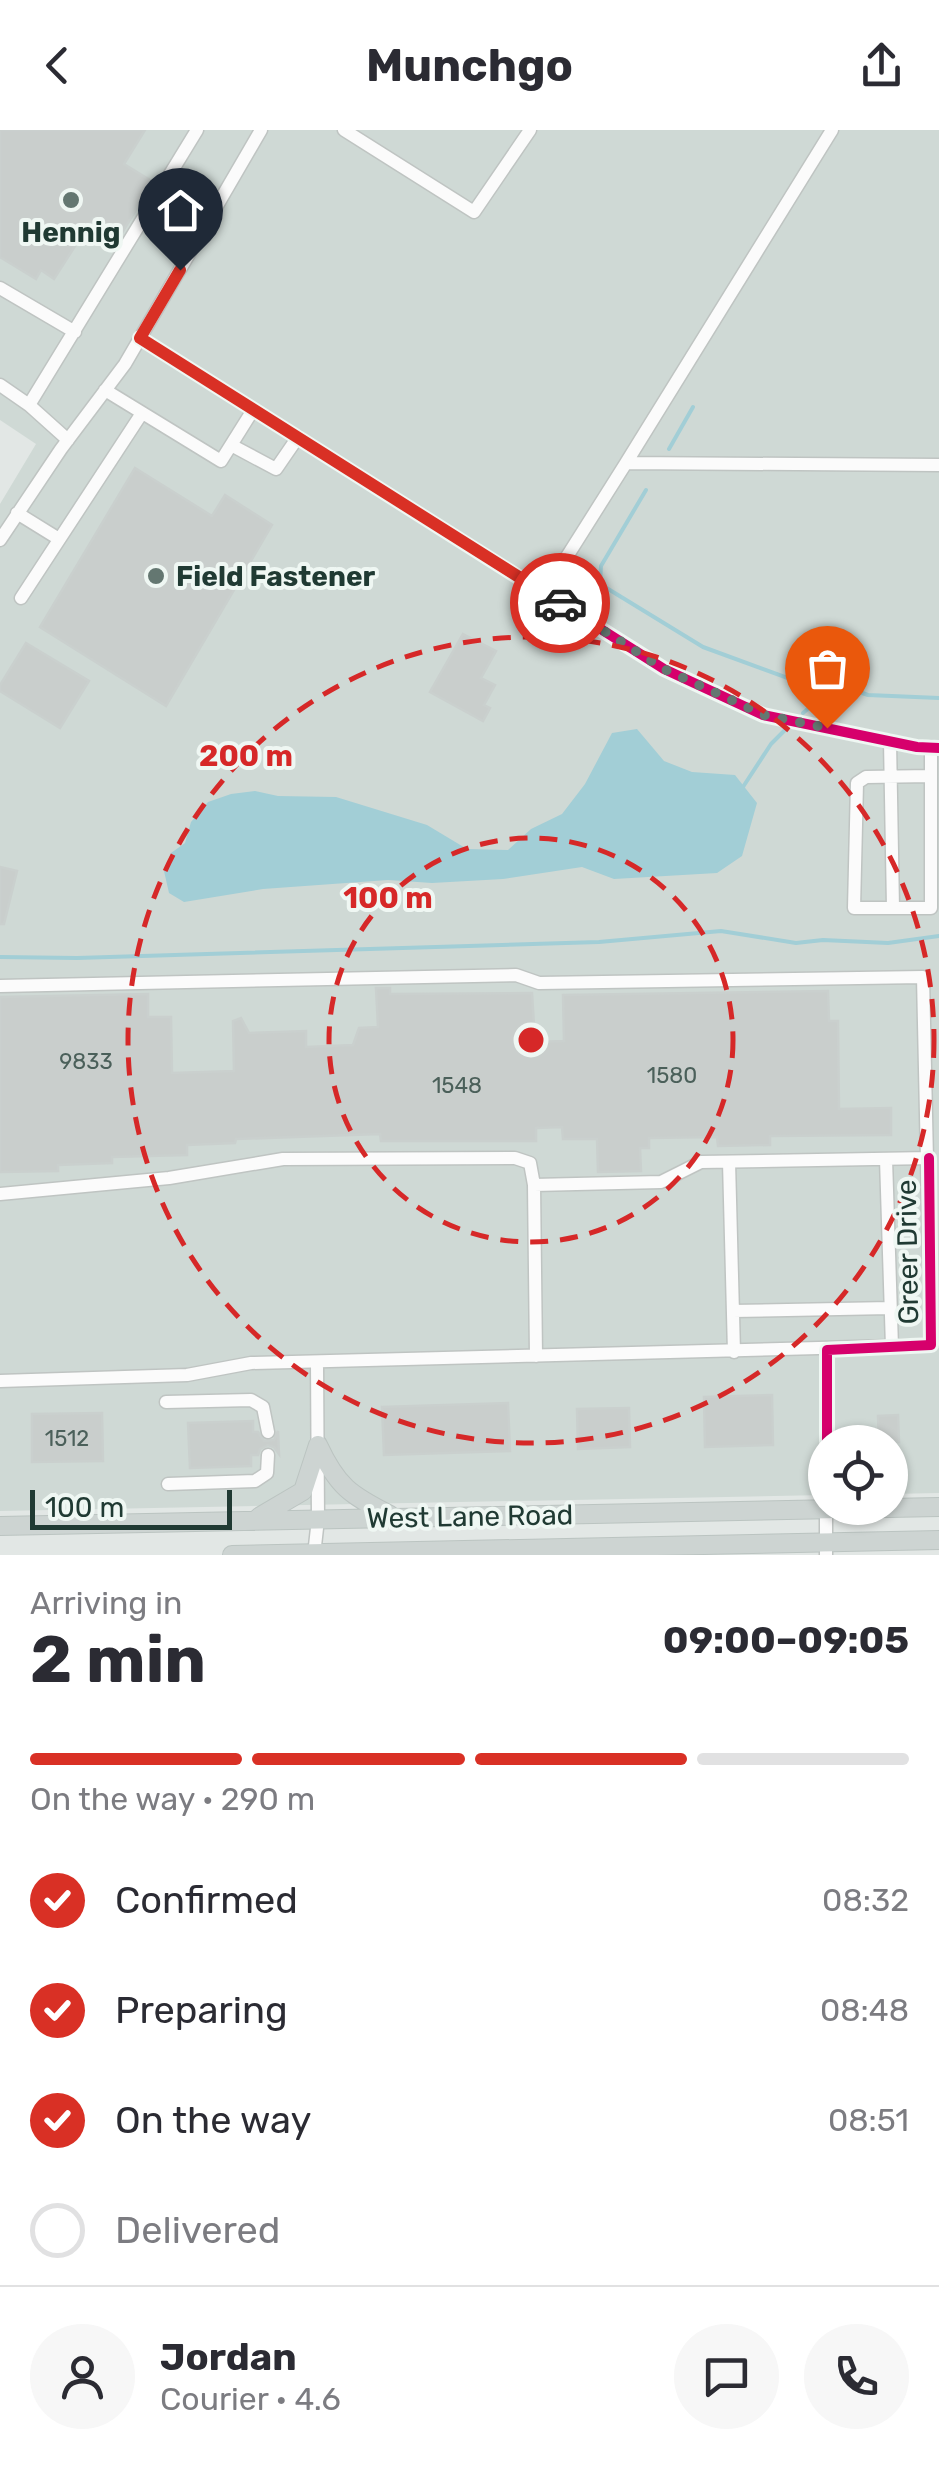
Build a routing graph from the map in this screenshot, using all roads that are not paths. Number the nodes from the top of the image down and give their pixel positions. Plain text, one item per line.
1 (197, 130) edge
2 (344, 130) edge
3 (530, 130) edge
4 (832, 130) edge
5 (258, 131) edge
6 (0, 288) edge
7 (75, 332) junction
8 (140, 338) junction
9 (0, 385) edge
10 (105, 390) junction
11 (29, 405) junction
12 (253, 410) junction
13 (142, 413) junction
14 (298, 438) junction
15 (68, 440) junction
16 (231, 445) junction
17 (626, 463) junction
18 (939, 465) edge
19 (18, 513) junction
20 (59, 539) junction
21 (0, 540) edge
22 (544, 593) junction
23 (21, 598) dead end
24 (890, 741) junction
25 (935, 747) edge
26 (931, 776) junction
27 (891, 777) junction
28 (935, 901) edge
29 (892, 908) junction
30 (0, 986) edge
31 (929, 1158) junction
32 (886, 1159) junction
33 (729, 1162) junction
34 (534, 1185) junction
35 (0, 1194) edge
36 (890, 1308) junction
37 (732, 1311) junction
38 (892, 1347) junction
39 (827, 1350) junction
40 (734, 1352) junction
41 (536, 1356) junction
42 (318, 1362) junction
43 (0, 1381) edge
44 (166, 1402) dead end
45 (827, 1425) edge
46 (268, 1432) dead end
47 (318, 1444) junction
48 (268, 1455) dead end
49 (168, 1484) dead end
50 (908, 1506) edge
51 (908, 1507) edge
52 (912, 1507) junction
53 (939, 1507) edge
54 (808, 1508) edge
55 (395, 1518) junction
56 (318, 1519) junction
57 (253, 1520) junction
58 (0, 1526) edge
59 (939, 1540) edge
60 (901, 1541) junction
61 (722, 1545) junction
62 (826, 1549) edge
63 (685, 1551) edge
64 (314, 1554) edge
65 (376, 1554) edge
66 (232, 1555) edge
67 (772, 1555) edge
68 (868, 1555) edge

1 - 7 street
2 - 3 street
4 - 17 street
5 - 8 street
6 - 7 street
7 - 11 street
8 - 10 street
8 - 12 street
9 - 11 street
10 - 13 street
10 - 15 street
11 - 15 street
12 - 14 street
12 - 16 street
13 - 16 street
13 - 20 street
14 - 16 street
14 - 22 street
15 - 19 street
17 - 18 street
17 - 22 street
19 - 20 street
19 - 21 street
20 - 23 street
22 - 24 street
24 - 25 street
24 - 27 street
25 - 26 street
26 - 27 street
26 - 28 street
27 - 29 street
27 - 29 street
28 - 29 street
30 - 31 street, Greer Drive
31 - 32 street
31 - 38 street, Greer Drive
32 - 33 street
32 - 36 street
33 - 34 street
33 - 37 street
34 - 35 street
34 - 41 street
36 - 37 street
36 - 38 street
37 - 40 street
38 - 39 street
39 - 40 street
39 - 45 street
40 - 41 street
41 - 42 street
42 - 43 street
42 - 47 street
44 - 46 street
47 - 55 main road
47 - 56 street
47 - 57 main road
48 - 49 street
50 - 52 main road
51 - 52 main road, West Lane Road
52 - 53 main road, West Lane Road
54 - 55 main road, West Lane Road
55 - 56 main road, West Lane Road
56 - 57 main road, West Lane Road
56 - 64 street
57 - 58 main road, West Lane Road
59 - 60 main road, West Lane Road
60 - 62 main road, West Lane Road
60 - 68 main road
61 - 62 main road, West Lane Road
61 - 63 main road, West Lane Road
61 - 67 main road
63 - 65 main road, West Lane Road
64 - 65 main road, West Lane Road
64 - 66 main road, West Lane Road

